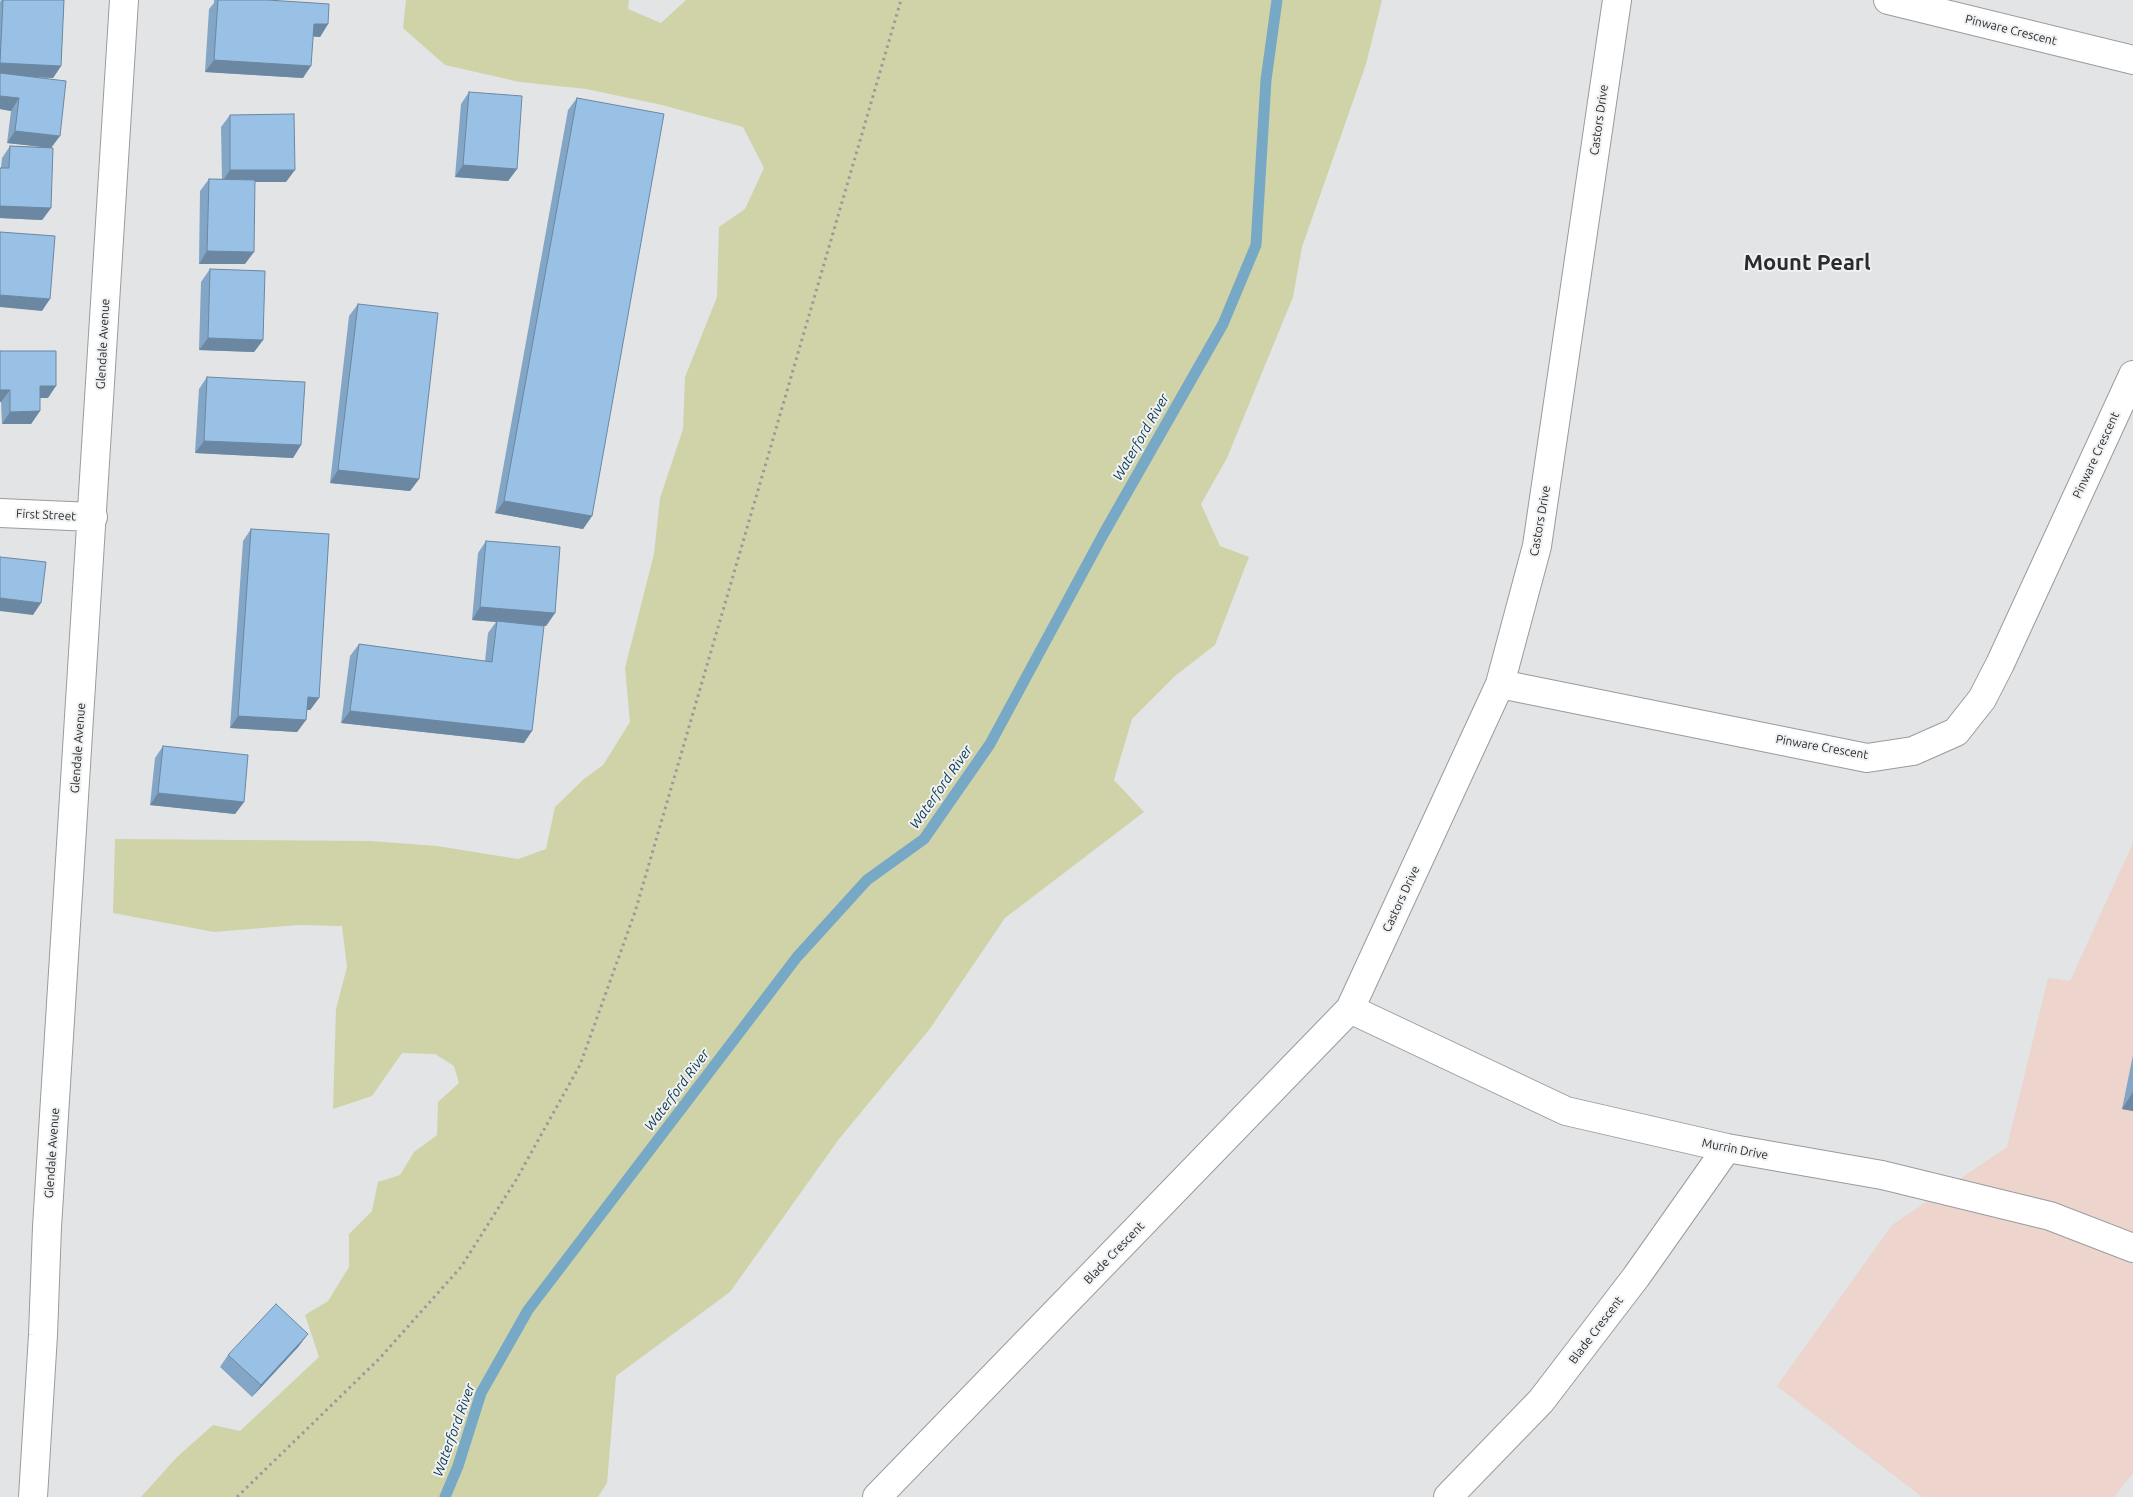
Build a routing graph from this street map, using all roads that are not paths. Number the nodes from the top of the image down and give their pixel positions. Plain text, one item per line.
1 (124, 0) edge
2 (1617, 0) edge
3 (1888, 0) edge
4 (2133, 60) edge
5 (2133, 375) edge
6 (0, 513) edge
7 (93, 517) junction
8 (1500, 684) junction
9 (1350, 1009) junction
10 (1727, 1148) junction
11 (2133, 1248) edge
12 (33, 1497) edge
13 (877, 1497) edge
14 (1448, 1497) edge

1 - 7 street, Glendale Avenue
2 - 8 street, Castors Drive
3 - 4 street, Pinware Crescent
5 - 8 street, Pinware Crescent
6 - 7 street, First Street
7 - 12 street, Glendale Avenue
8 - 9 street, Castors Drive
9 - 10 street, Murrin Drive
9 - 13 street, Blade Crescent
10 - 11 street, Murrin Drive
10 - 14 street, Blade Crescent

